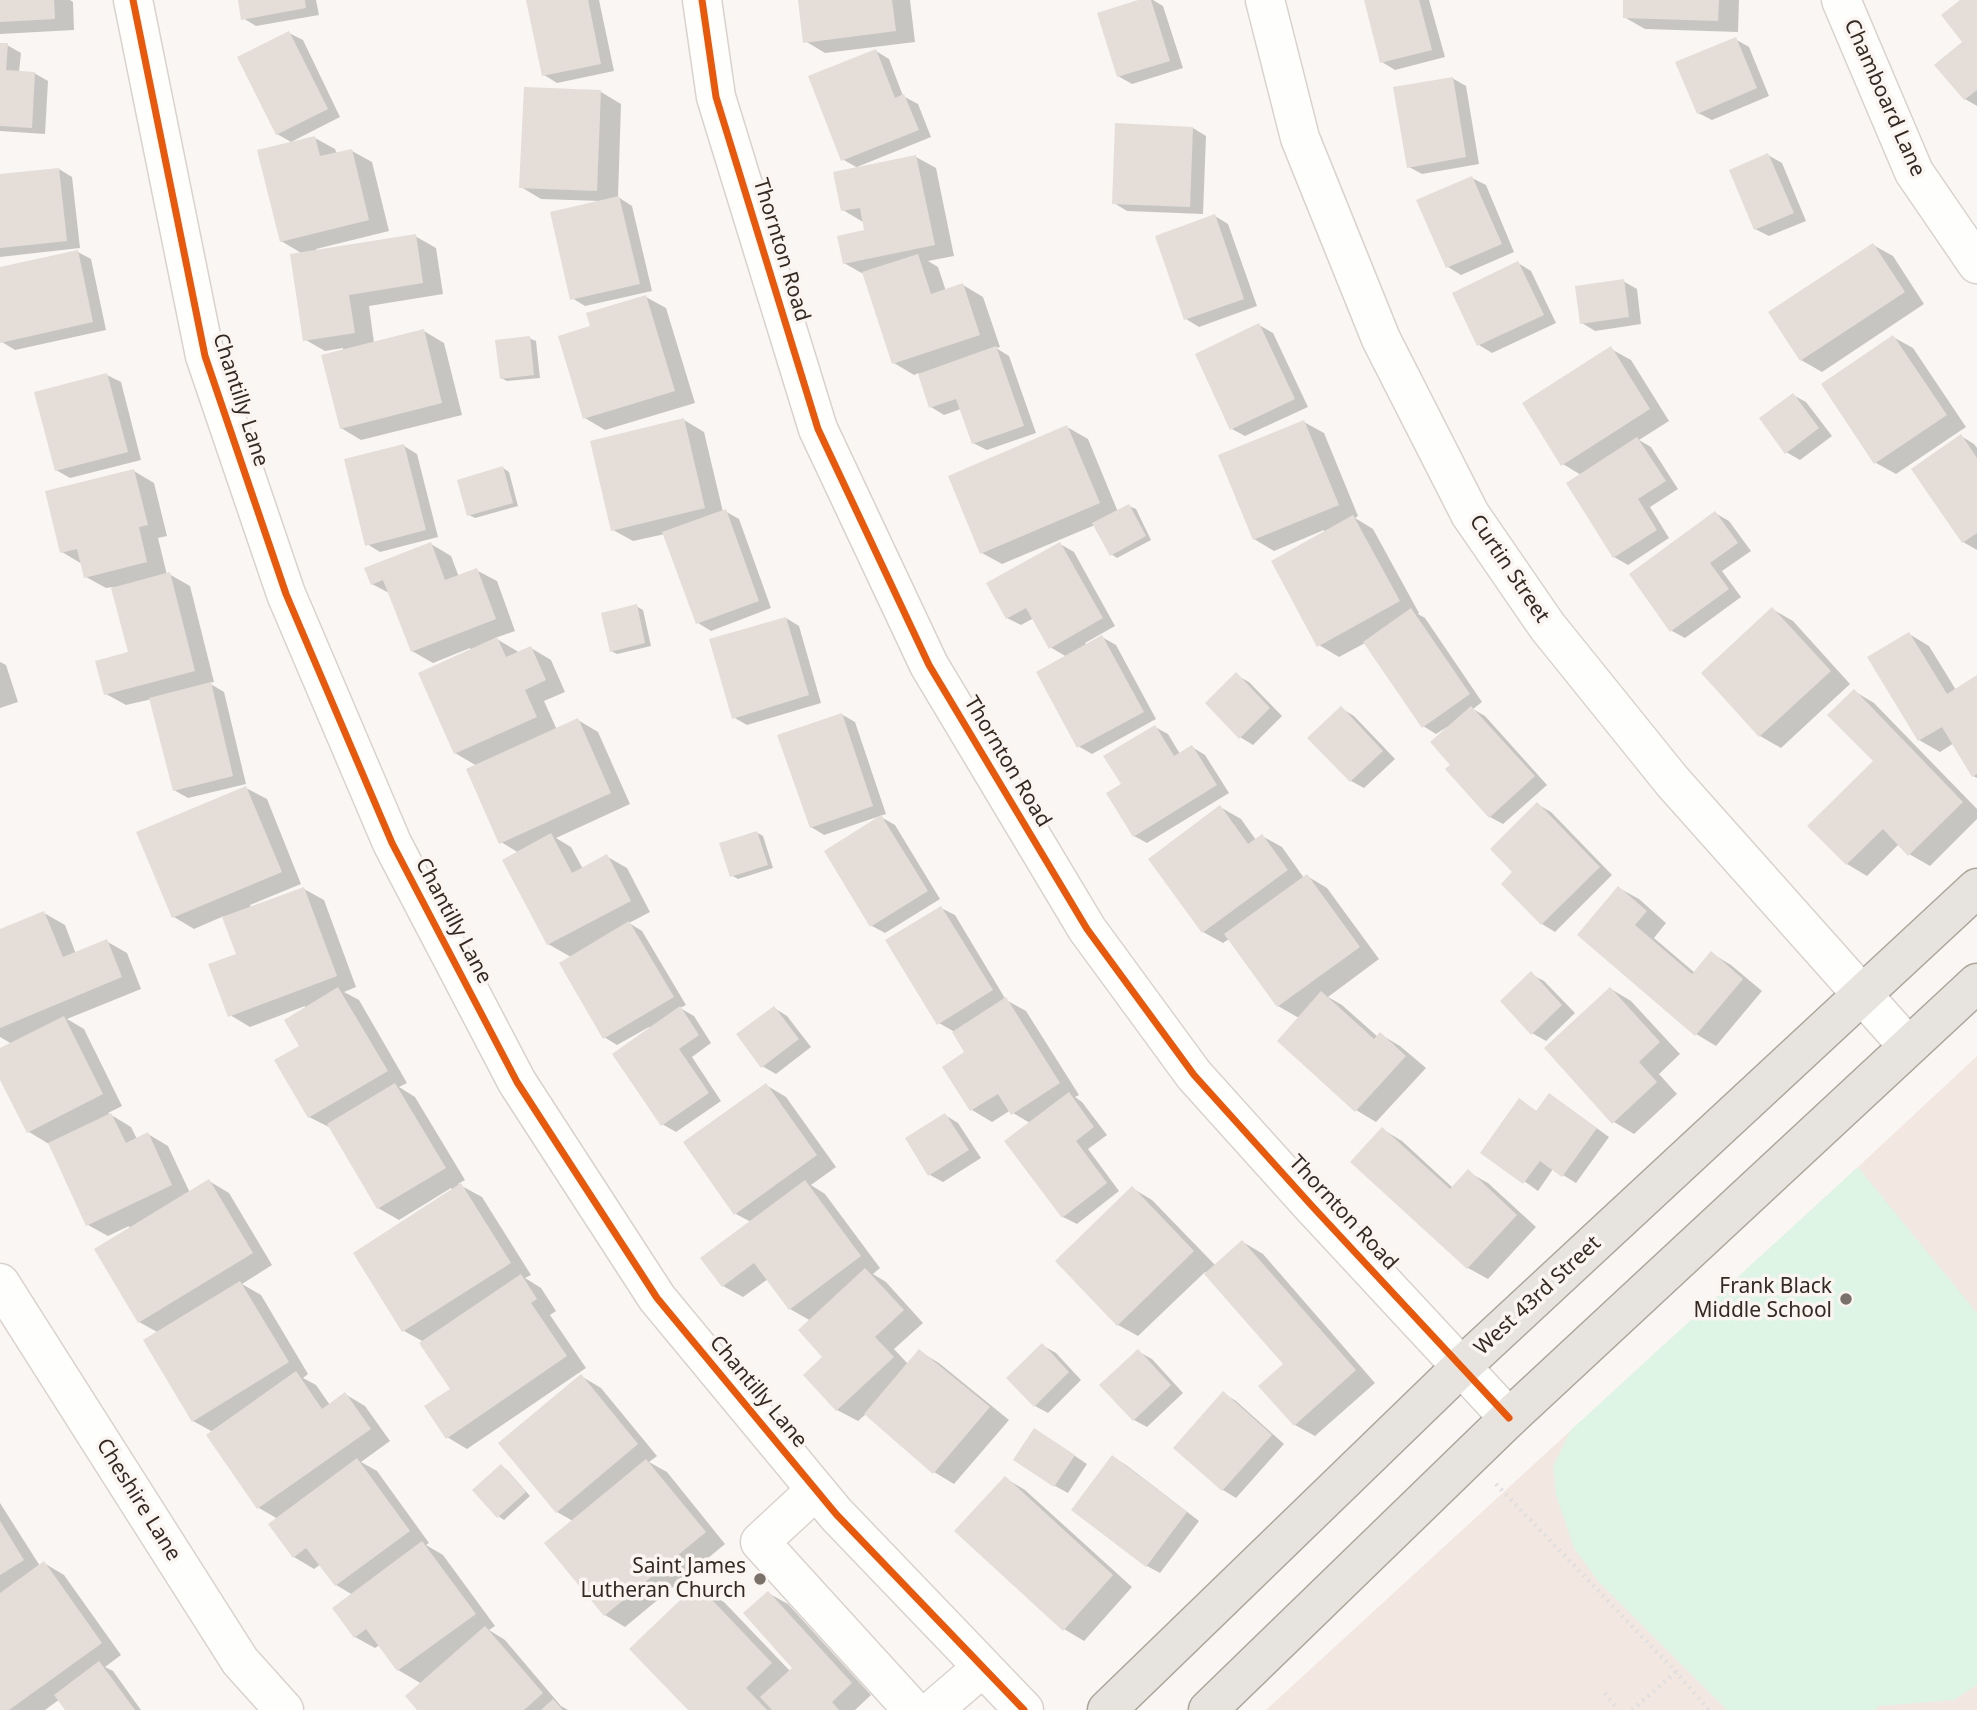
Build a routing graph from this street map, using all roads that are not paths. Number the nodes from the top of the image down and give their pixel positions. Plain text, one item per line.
1 (134, 0) edge
2 (702, 0) edge
3 (1265, 0) edge
4 (1841, 0) edge
5 (1977, 264) edge
6 (1977, 888) edge
7 (1977, 983) edge
8 (1863, 996) junction
9 (1908, 1046) junction
10 (0, 1283) edge
11 (1461, 1367) junction
12 (1509, 1418) junction
13 (816, 1490) junction
14 (983, 1667) junction
15 (284, 1710) edge
16 (913, 1710) edge
17 (933, 1710) edge
18 (1024, 1710) edge
19 (1107, 1710) edge
20 (1208, 1710) edge

1 - 13 street, Chantilly Lane
2 - 11 street, Thornton Road
3 - 8 street, Curtin Street
4 - 5 street, Chamboard Lane
6 - 8 main road, West 43rd Street
7 - 9 main road
8 - 9 street, Curtin Street
8 - 11 main road, West 43rd Street
9 - 12 main road
10 - 15 street, Cheshire Lane
11 - 12 street, Thornton Road
11 - 19 main road, West 43rd Street
12 - 20 main road
13 - 14 street, Chantilly Lane
13 - 16 street
14 - 17 street
14 - 18 street, Chantilly Lane

